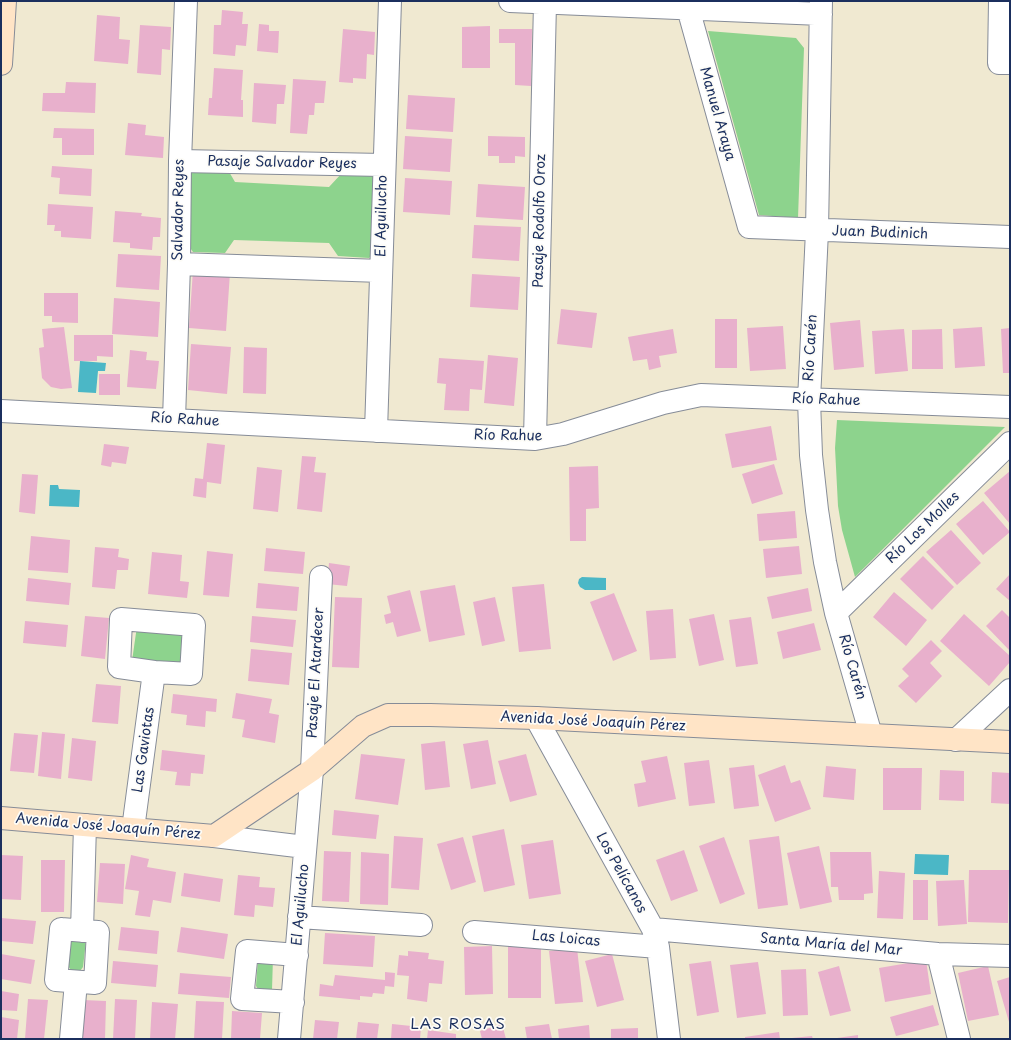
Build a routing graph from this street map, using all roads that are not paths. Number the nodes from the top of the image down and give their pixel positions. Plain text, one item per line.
1 (4, 1) edge
2 (186, 1) edge
3 (390, 1) edge
4 (510, 1) edge
5 (1000, 1) edge
6 (545, 2) junction
7 (687, 5) edge
8 (821, 7) edge
9 (1010, 63) edge
10 (1, 64) edge
11 (180, 160) junction
12 (384, 165) junction
13 (749, 227) joint
14 (817, 230) junction
15 (1010, 237) edge
16 (179, 264) junction
17 (381, 271) junction
18 (809, 400) junction
19 (1010, 407) edge
20 (1, 411) edge
21 (174, 420) junction
22 (376, 431) junction
23 (534, 439) junction
24 (1010, 443) edge
25 (321, 577) dead end
26 (836, 613) junction
27 (154, 672) dead end
28 (1010, 690) edge
29 (536, 718) junction
30 (871, 735) junction
31 (956, 740) junction
32 (1010, 742) edge
33 (312, 770) junction
34 (1, 818) edge
35 (85, 825) junction
36 (133, 829) junction
37 (214, 836) junction
38 (305, 847) junction
39 (299, 918) junction
40 (421, 925) dead end
41 (82, 931) junction
42 (474, 932) dead end
43 (655, 938) junction
44 (938, 954) junction
45 (297, 955) junction
46 (1010, 956) edge
47 (76, 982) junction
48 (293, 1002) junction
49 (71, 1039) edge
50 (289, 1039) edge
51 (669, 1039) edge
52 (959, 1039) edge

1 - 10 main road
2 - 11 street, Salvador Reyes
3 - 12 street, El Aguilucho
4 - 6 street
5 - 9 street
6 - 7 street
6 - 23 street, Pasaje Rodolfo Oroz
7 - 8 street
7 - 13 street, Manuel Araya
8 - 14 street, Río Carén
11 - 12 street, Pasaje Salvador Reyes
11 - 16 street, Salvador Reyes
12 - 17 street, El Aguilucho
13 - 14 street, Juan Budinich
14 - 15 street, Juan Budinich
14 - 18 street, Río Carén
16 - 17 street
16 - 21 street, Salvador Reyes
17 - 22 street, El Aguilucho
18 - 19 street, Río Rahue
18 - 23 street, Río Rahue
18 - 26 street, Río Carén
20 - 21 street, Río Rahue
21 - 22 street, Río Rahue
22 - 23 street, Río Rahue
24 - 26 street, Río Los Molles
25 - 33 street, Pasaje El Atardecer
26 - 30 street, Río Carén
27 - 36 street, Las Gaviotas
28 - 31 street
29 - 30 main road, Avenida José Joaquín Pérez
29 - 33 main road, Avenida José Joaquín Pérez
29 - 43 street, Los Pelícanos
30 - 31 main road, Avenida José Joaquín Pérez
31 - 32 main road, Avenida José Joaquín Pérez
33 - 37 main road, Avenida José Joaquín Pérez
33 - 38 street, El Aguilucho
34 - 35 main road, Avenida José Joaquín Pérez
35 - 36 main road, Avenida José Joaquín Pérez
35 - 41 street
36 - 37 main road, Avenida José Joaquín Pérez
37 - 38 street, Avenida José Joaquín Pérez
38 - 39 street, El Aguilucho
39 - 40 street
39 - 45 street, El Aguilucho
41 - 47 street
41 - 47 street
42 - 43 street, Las Loicas
43 - 44 street, Santa María del Mar
43 - 51 street, Los Pelícanos
44 - 46 street, Santa María del Mar
44 - 52 street
45 - 48 street, El Aguilucho
45 - 48 street
47 - 49 street
48 - 50 street, El Aguilucho

